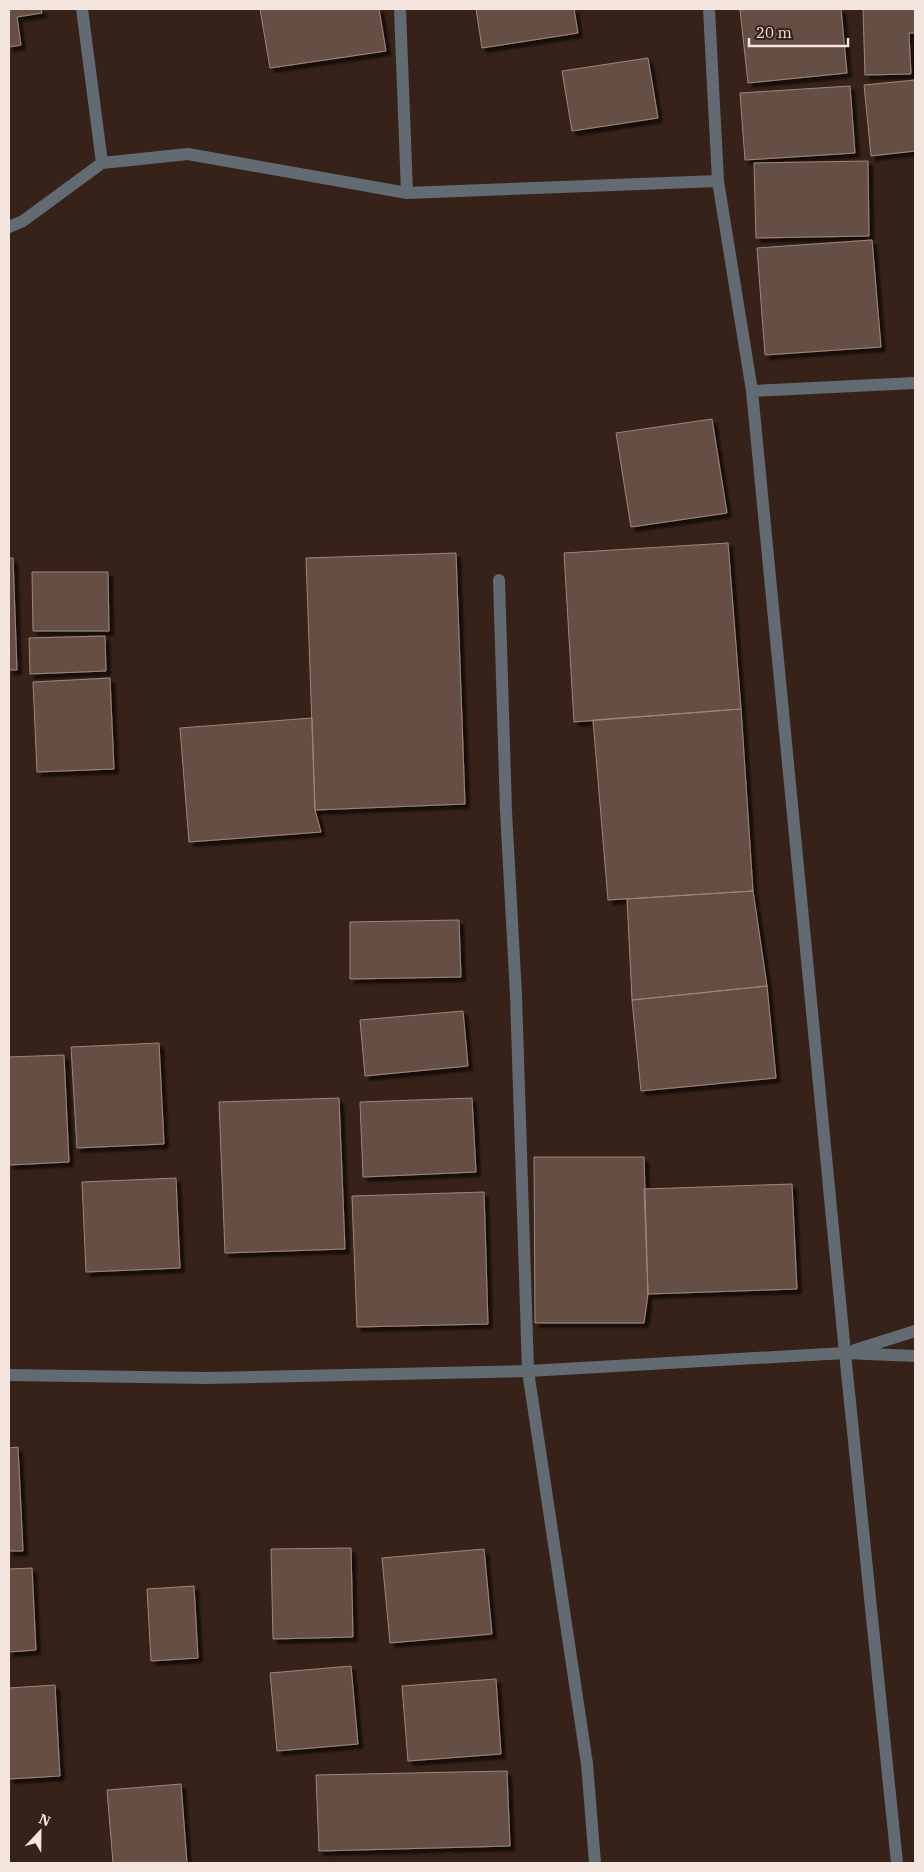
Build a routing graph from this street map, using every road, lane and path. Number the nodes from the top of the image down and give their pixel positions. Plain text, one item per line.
1 (82, 9) edge
2 (400, 9) edge
3 (709, 9) edge
4 (102, 163) junction
5 (718, 181) junction
6 (408, 193) junction
7 (9, 227) edge
8 (915, 383) edge
9 (752, 391) junction
10 (499, 580) dead end
11 (915, 1331) edge
12 (845, 1353) junction
13 (915, 1356) edge
14 (528, 1370) junction
15 (9, 1375) edge
16 (595, 1863) edge
17 (897, 1863) edge

1 - 4 street
2 - 6 street
3 - 5 street
4 - 6 street
4 - 7 street
5 - 6 street
5 - 9 street
8 - 9 street
9 - 12 street
10 - 14 street
11 - 12 street
12 - 13 street
12 - 14 street
12 - 17 street
14 - 15 street
14 - 16 street

